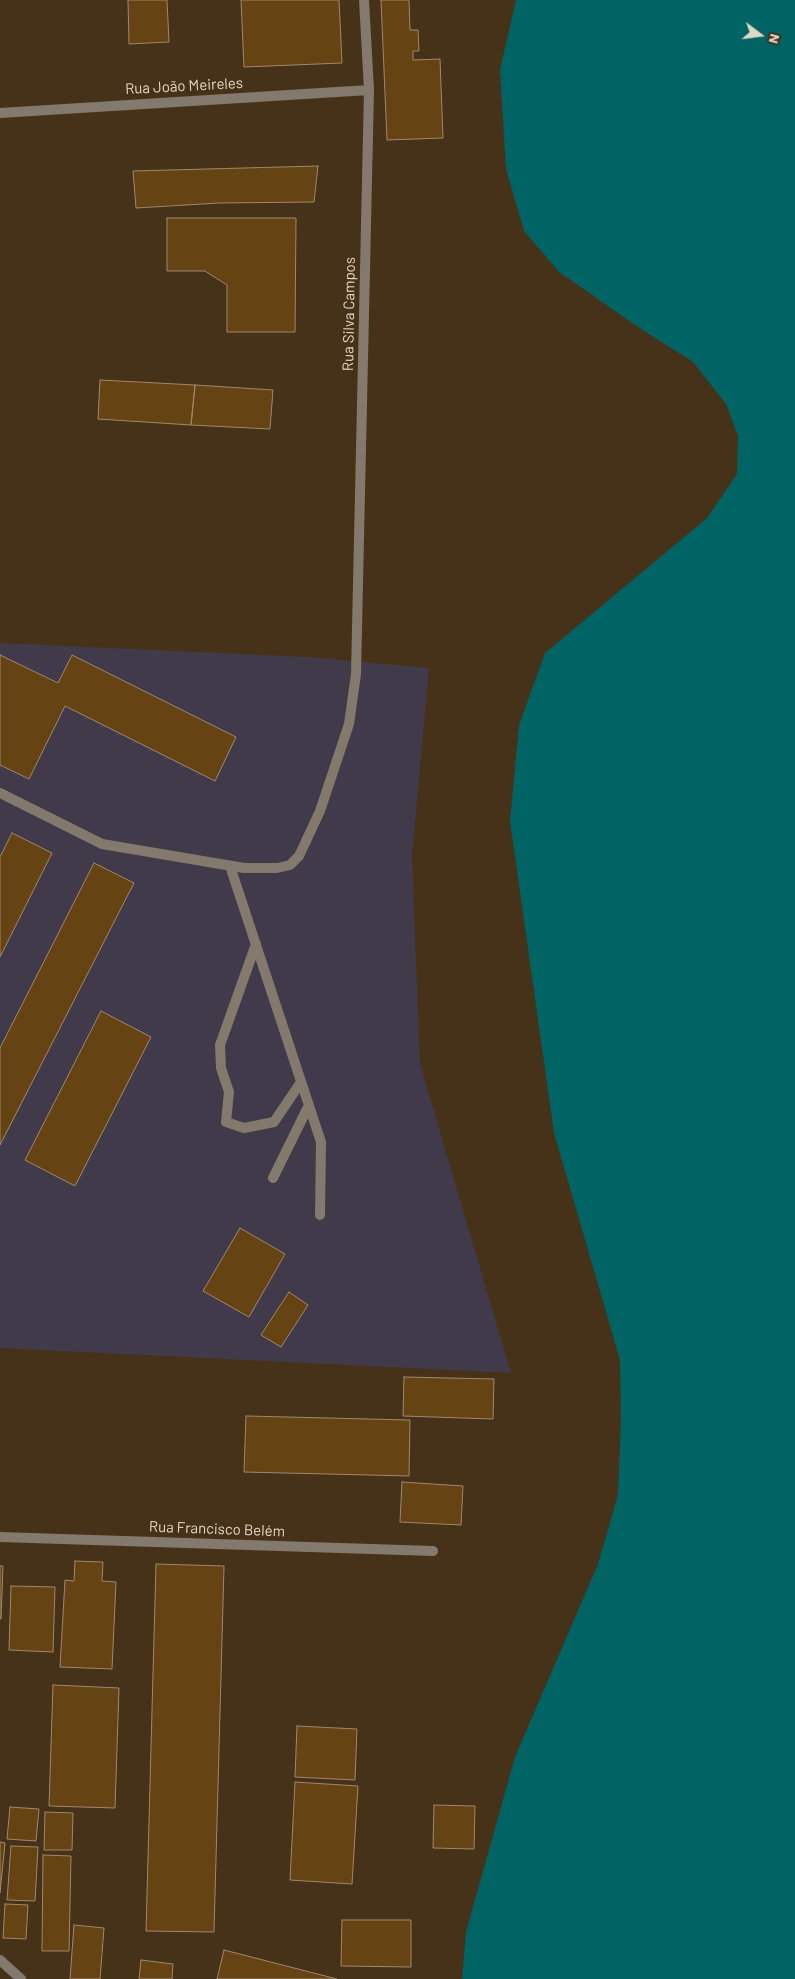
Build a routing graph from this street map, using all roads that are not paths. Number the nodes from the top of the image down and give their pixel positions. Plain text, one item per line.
1 (364, 0) edge
2 (369, 90) junction
3 (0, 112) edge
4 (0, 793) edge
5 (230, 866) junction
6 (256, 944) junction
7 (301, 1082) junction
8 (309, 1105) junction
9 (273, 1178) dead end
10 (320, 1215) dead end
11 (0, 1537) edge
12 (433, 1551) dead end
13 (0, 1960) edge
14 (21, 1979) edge

1 - 2 street, Rua Silva Campos
2 - 3 street, Rua João Meireles
2 - 5 street, Rua Silva Campos
4 - 5 street, Rua Silva Campos
5 - 6 street
6 - 7 street
6 - 7 street
7 - 8 street
8 - 9 street
8 - 10 street
11 - 12 street, Rua Francisco Belém
13 - 14 street

